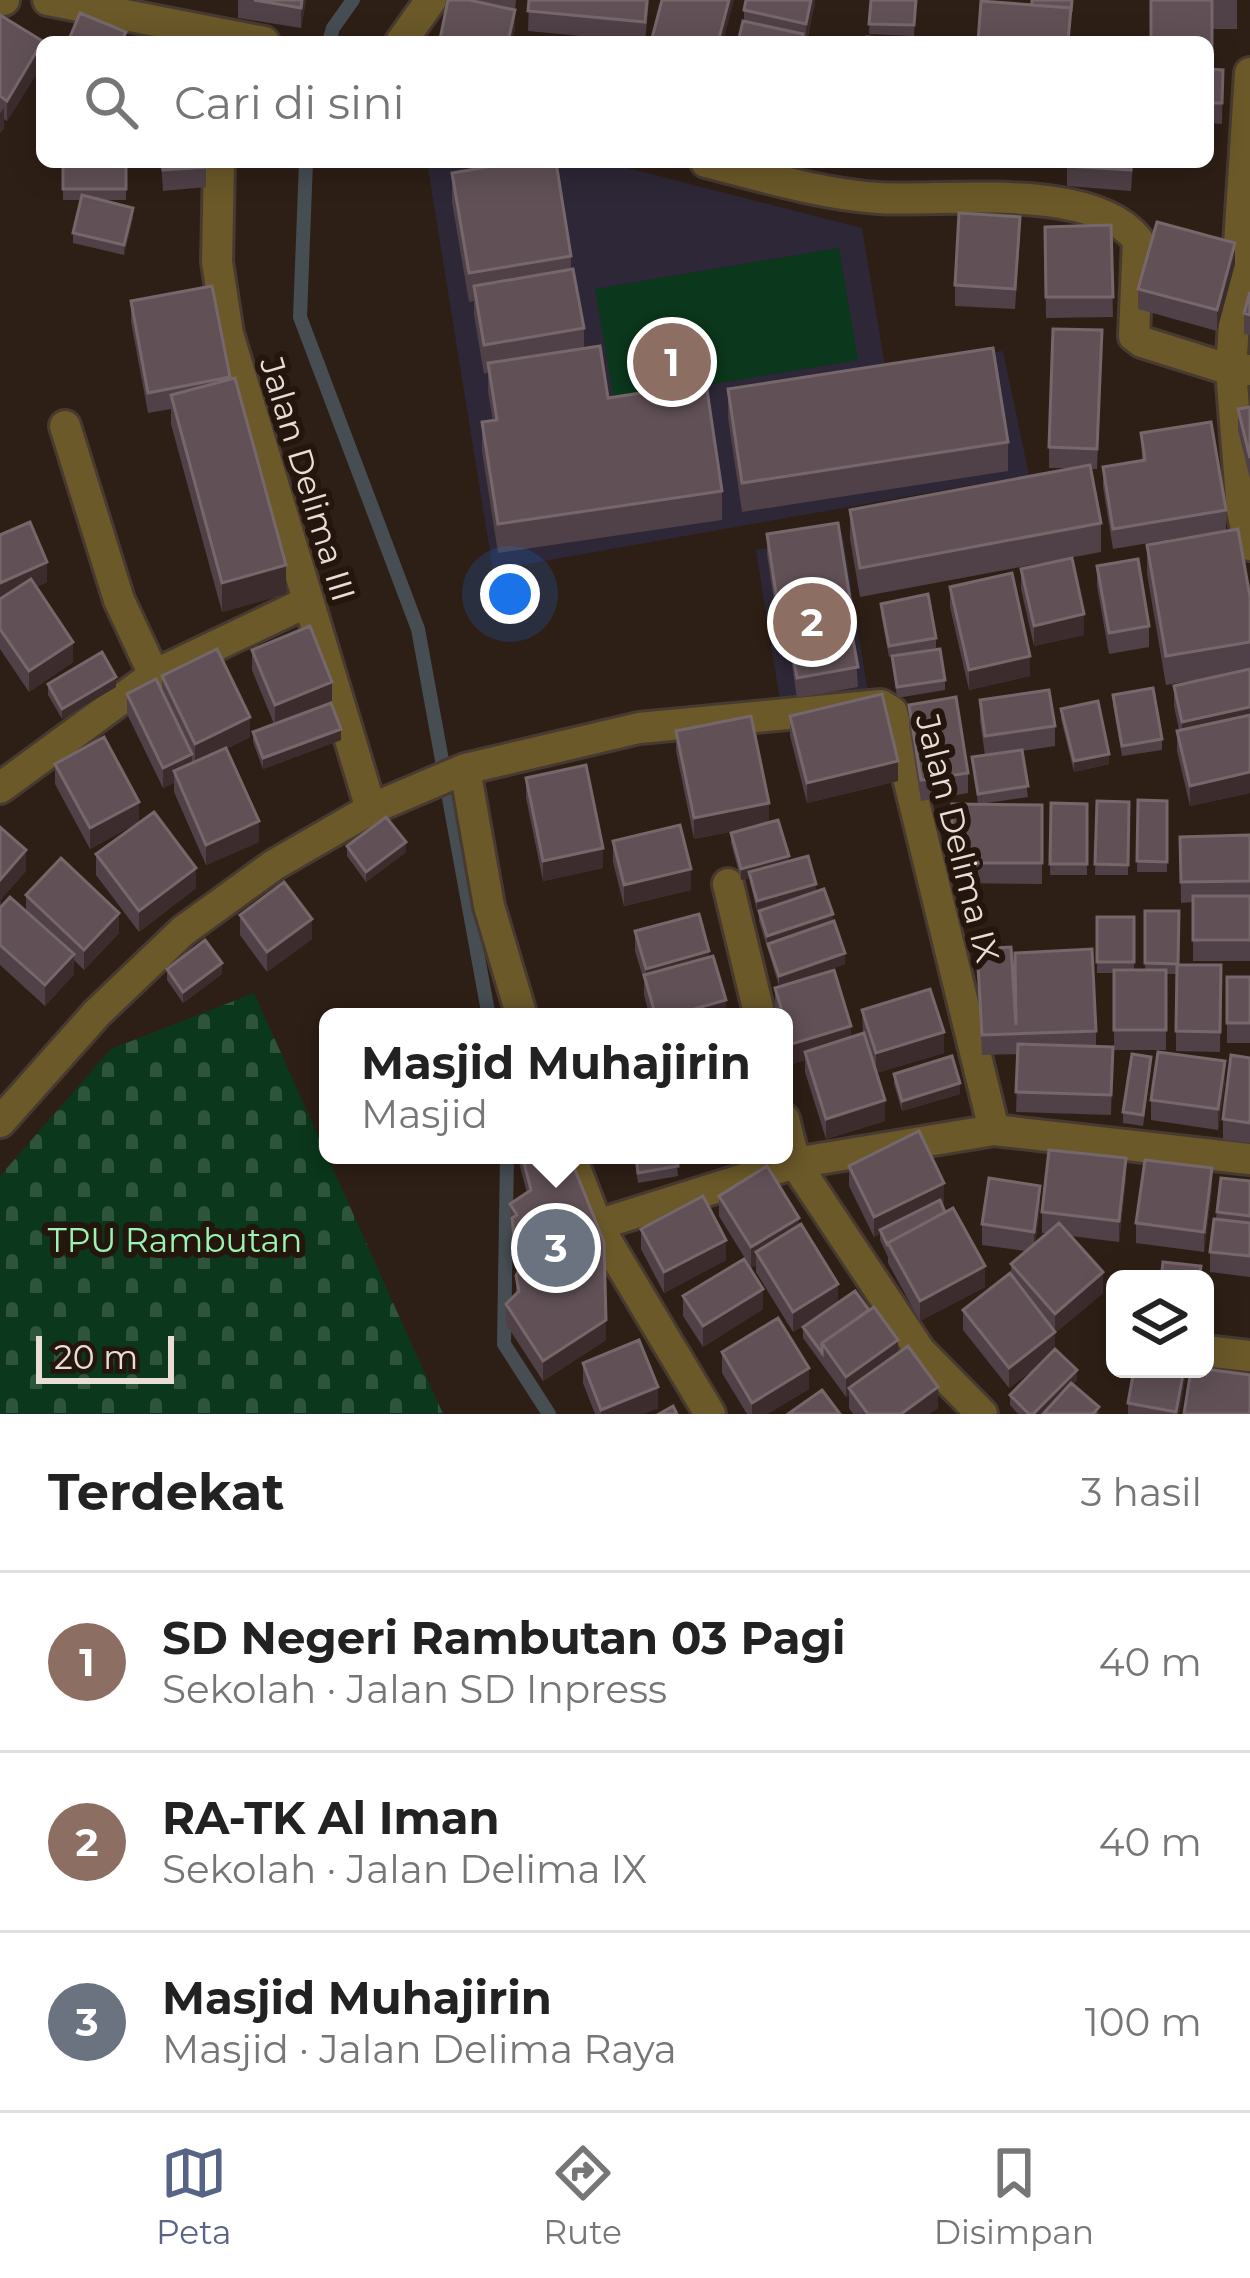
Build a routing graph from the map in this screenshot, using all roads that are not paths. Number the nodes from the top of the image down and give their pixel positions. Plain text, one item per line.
1 (48, 0) edge
2 (431, 0) edge
3 (205, 25) edge
4 (243, 36) edge
5 (405, 36) edge
6 (1250, 73) edge
7 (219, 168) edge
8 (734, 168) edge
9 (1245, 255) edge
10 (1241, 370) edge
11 (64, 426) dead end
12 (1250, 545) edge
13 (307, 602) junction
14 (154, 675) junction
15 (462, 770) junction
16 (0, 788) edge
17 (371, 809) junction
18 (728, 884) dead end
19 (519, 1008) edge
20 (758, 1008) edge
21 (6, 1103) edge
22 (994, 1130) junction
23 (793, 1155) edge
24 (1250, 1159) edge
25 (795, 1163) junction
26 (573, 1164) edge
27 (792, 1164) edge
28 (597, 1225) junction
29 (1214, 1352) edge
30 (1250, 1357) edge
31 (710, 1414) edge
32 (982, 1414) edge

1 - 3 street
2 - 5 street
3 - 4 street
6 - 9 street
7 - 13 street, Jalan Delima III
8 - 10 street
9 - 10 street
10 - 12 street
11 - 14 street
13 - 14 street
13 - 17 street, Jalan Delima III
14 - 16 street
15 - 17 street
15 - 19 street
15 - 22 street, Jalan Delima IX
17 - 21 street
18 - 20 street
22 - 24 street
22 - 25 street
23 - 25 street
25 - 32 street
26 - 28 street
27 - 28 street
28 - 31 street
29 - 30 street

